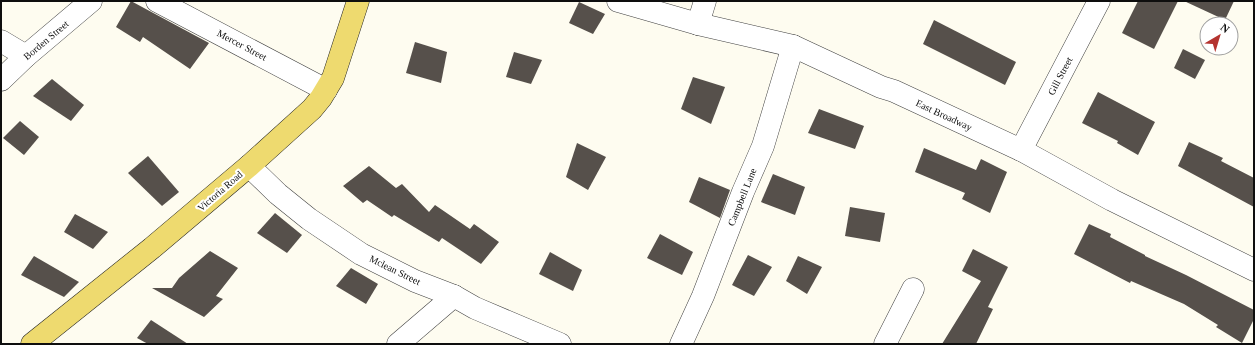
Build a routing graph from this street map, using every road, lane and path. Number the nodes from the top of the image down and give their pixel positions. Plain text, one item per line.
1 (91, 1) edge
2 (157, 1) edge
3 (358, 1) edge
4 (618, 1) edge
5 (705, 1) edge
6 (1099, 1) edge
7 (698, 24) junction
8 (1, 41) edge
9 (794, 46) junction
10 (26, 56) junction
11 (1, 80) edge
12 (326, 90) junction
13 (1021, 150) junction
14 (248, 166) junction
15 (1254, 270) edge
16 (913, 289) dead end
17 (454, 296) junction
18 (32, 344) edge
19 (398, 344) edge
20 (560, 344) edge
21 (681, 344) edge
22 (885, 344) edge

1 - 10 street, Borden Street
2 - 12 street, Mercer Street
3 - 12 main road, Victoria Road
4 - 7 street, East Broadway
5 - 7 street
6 - 13 street, Gill Street
7 - 9 street, East Broadway
8 - 10 street
9 - 13 street, East Broadway
9 - 21 street, Campbell Lane
10 - 11 street, Borden Street
12 - 14 main road, Victoria Road
13 - 15 street, East Broadway
14 - 17 street, Mclean Street
14 - 18 main road, Victoria Road
16 - 22 street
17 - 19 street
17 - 20 street, Mclean Street

